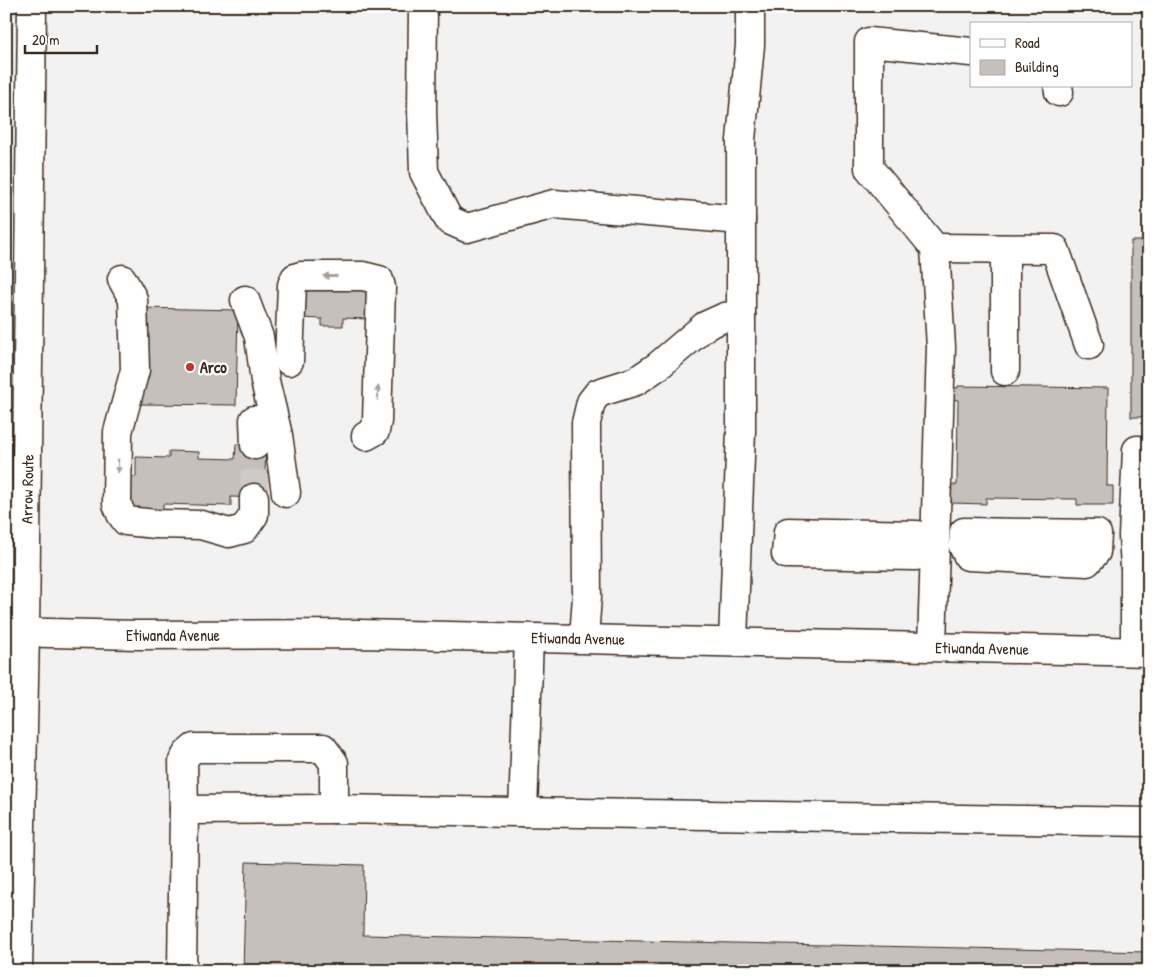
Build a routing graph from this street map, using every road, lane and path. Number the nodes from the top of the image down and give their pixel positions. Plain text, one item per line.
1 (32, 6) edge
2 (423, 6) edge
3 (750, 6) edge
4 (970, 52) edge
5 (741, 220) junction
6 (935, 248) junction
7 (1005, 249) junction
8 (122, 279) dead end
9 (245, 300) dead end
10 (741, 315) junction
11 (1089, 345) dead end
12 (289, 360) dead end
13 (1004, 371) dead end
14 (366, 436) dead end
15 (1149, 451) edge
16 (286, 492) dead end
17 (254, 498) tunnel mouth
18 (925, 545) junction
19 (963, 546) dead end
20 (1142, 567) edge
21 (16, 632) edge
22 (529, 638) junction
23 (584, 638) junction
24 (733, 641) junction
25 (932, 646) junction
26 (1142, 652) edge
27 (334, 809) junction
28 (184, 810) junction
29 (523, 812) junction
30 (1149, 822) edge
31 (18, 971) edge
32 (182, 971) edge

1 - 21 main road, Arrow Route
2 - 5 main road
3 - 5 main road
4 - 6 main road
5 - 10 main road
6 - 7 main road
6 - 18 main road
7 - 11 main road
7 - 13 main road
8 -> 17 main road
9 - 16 main road
10 - 23 main road
10 - 24 main road
14 -> 12 main road
15 - 20 main road
18 - 19 main road
18 - 25 main road
20 - 26 main road
21 - 22 main road, Etiwanda Avenue
21 - 31 main road, Arrow Route
22 - 23 main road, Etiwanda Avenue
22 - 29 main road
23 - 24 main road, Etiwanda Avenue
24 - 25 main road, Etiwanda Avenue
25 - 26 main road, Etiwanda Avenue
27 - 28 main road
27 - 28 main road
27 - 29 main road
28 - 32 main road
29 - 30 main road

